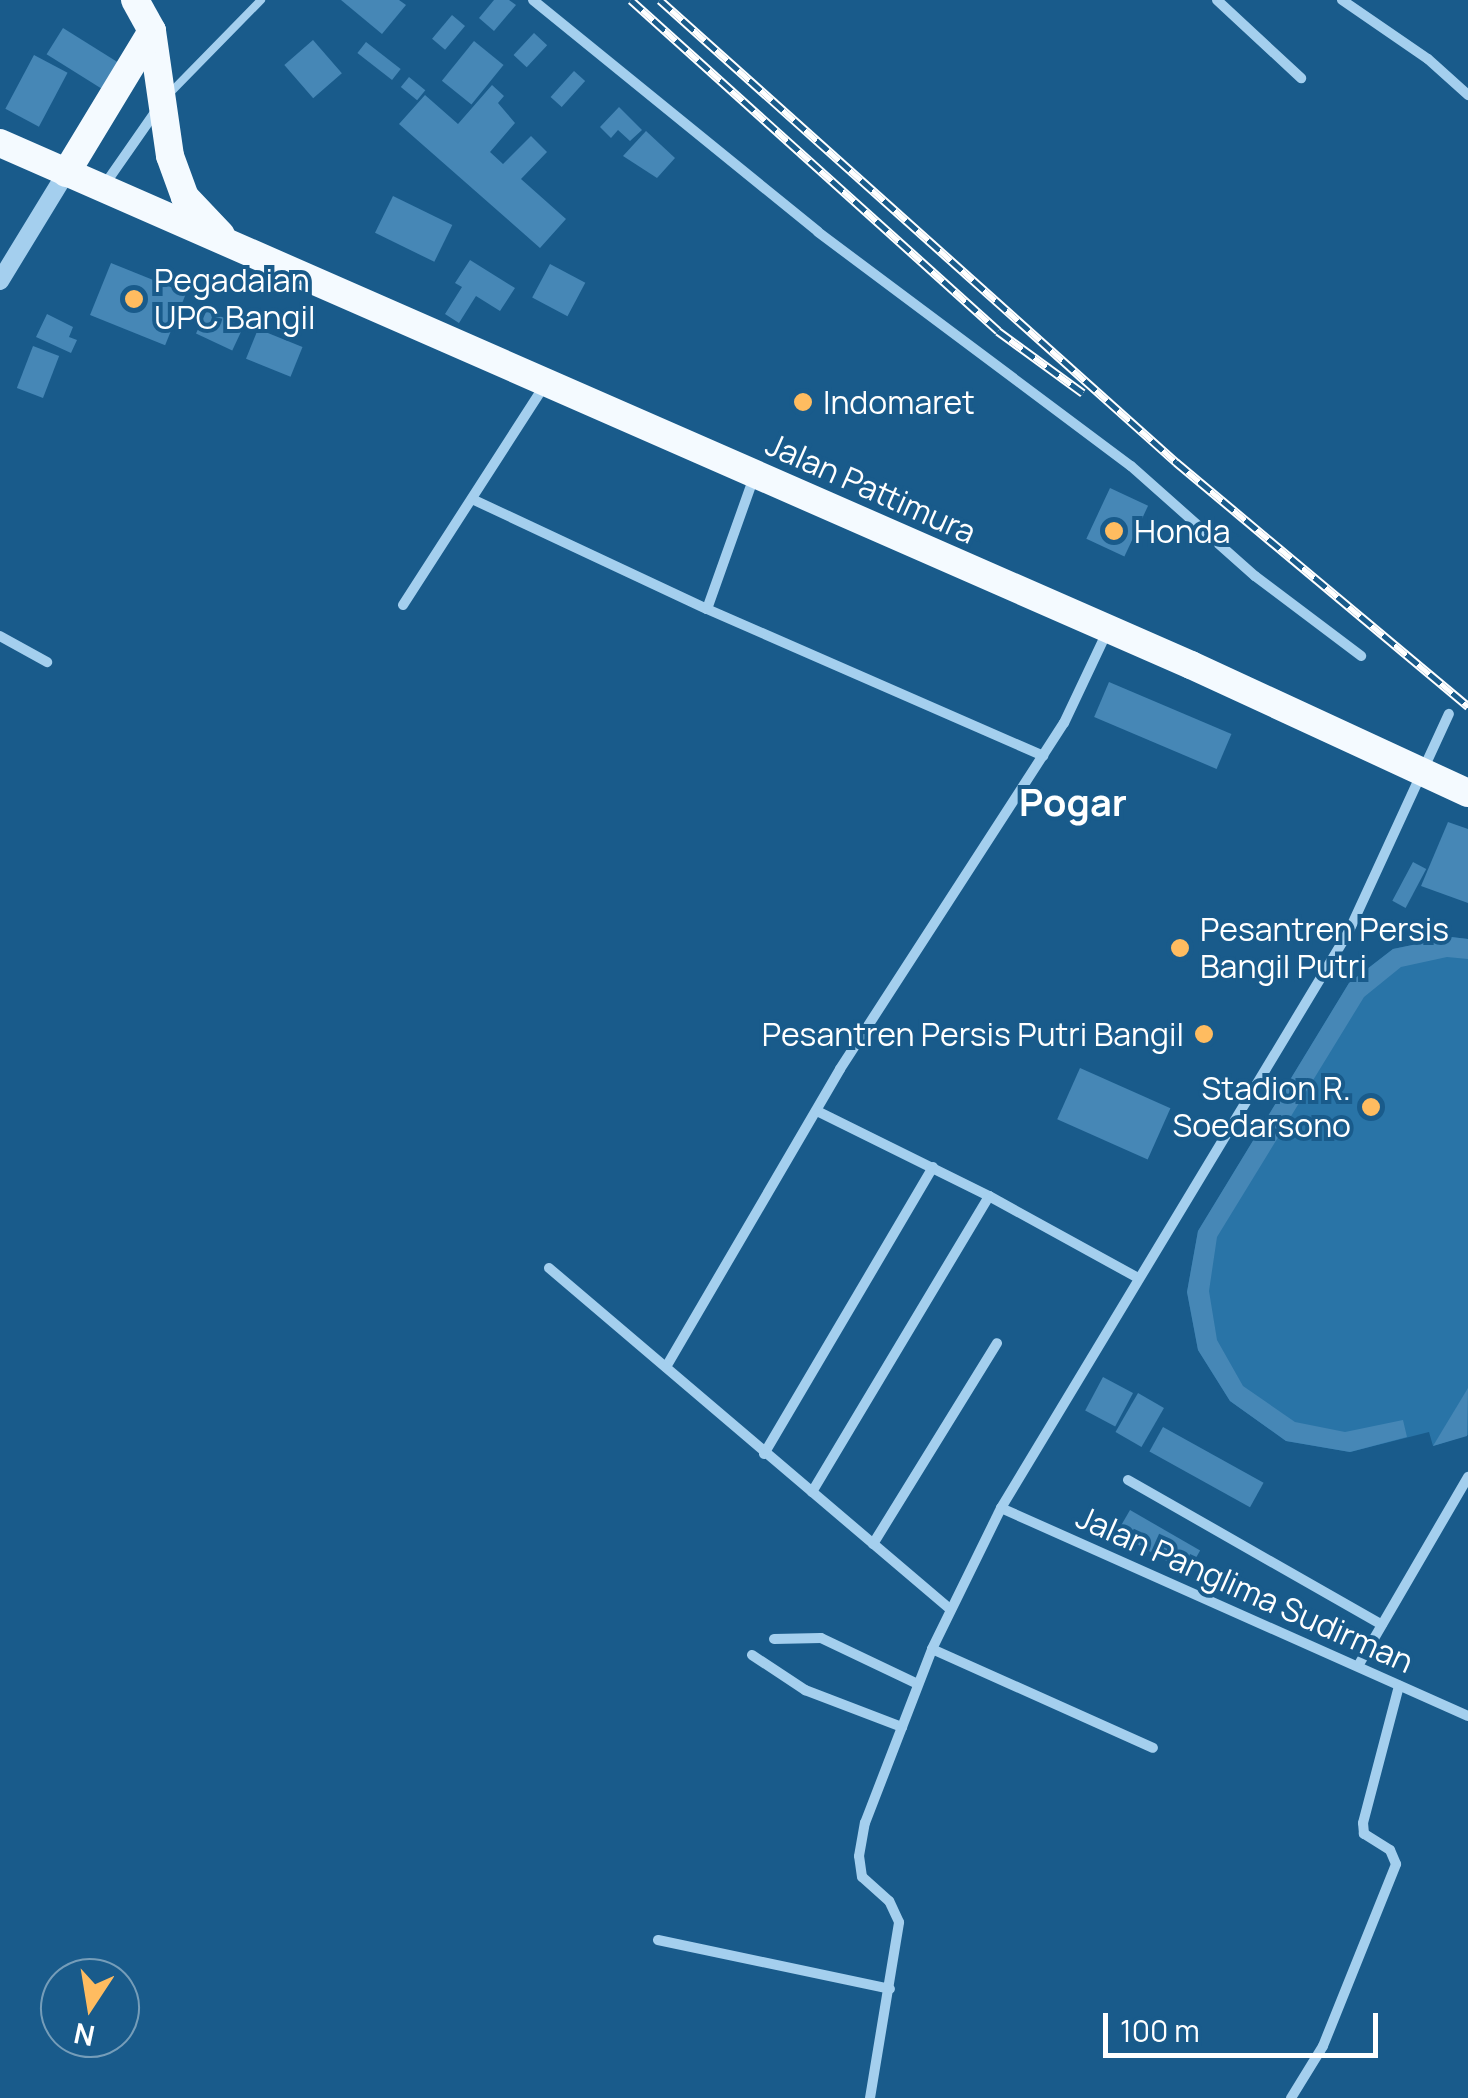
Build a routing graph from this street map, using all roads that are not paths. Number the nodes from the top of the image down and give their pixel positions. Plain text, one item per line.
1 (135, 0) edge
2 (261, 0) edge
3 (533, 0) edge
4 (1216, 0) edge
5 (1342, 0) edge
6 (152, 32) junction
7 (1302, 78) dead end
8 (1468, 95) edge
9 (165, 98) junction
10 (0, 144) edge
11 (66, 173) junction
12 (103, 188) junction
13 (243, 252) junction
14 (0, 280) edge
15 (546, 384) junction
16 (755, 474) junction
17 (472, 499) junction
18 (403, 605) dead end
19 (707, 610) junction
20 (1108, 629) junction
21 (0, 636) edge
22 (1361, 656) dead end
23 (47, 662) dead end
24 (1449, 714) dead end
25 (1043, 756) junction
26 (1420, 772) junction
27 (1468, 793) edge
28 (819, 1112) junction
29 (933, 1167) junction
30 (989, 1196) junction
31 (549, 1268) dead end
32 (1138, 1278) junction
33 (997, 1343) dead end
34 (666, 1367) junction
35 (764, 1454) junction
36 (1468, 1477) edge
37 (1128, 1480) dead end
38 (812, 1492) junction
39 (1001, 1508) junction
40 (874, 1544) junction
41 (950, 1608) junction
42 (1382, 1625) junction
43 (774, 1640) dead end
44 (932, 1649) junction
45 (752, 1655) dead end
46 (1358, 1666) junction
47 (918, 1684) junction
48 (1399, 1686) junction
49 (1468, 1716) edge
50 (902, 1727) junction
51 (1153, 1748) dead end
52 (658, 1940) dead end
53 (890, 1989) junction
54 (870, 2098) edge
55 (1291, 2098) edge

1 - 6 highway
2 - 9 lane
3 - 22 street
4 - 7 street
5 - 8 street
6 - 9 highway
6 - 11 highway
9 - 12 street
9 - 13 highway
10 - 11 highway, Jalan Pattimura
11 - 12 highway, Jalan Pattimura
11 - 14 street
12 - 13 highway, Jalan Pattimura
13 - 15 highway, Jalan Pattimura
15 - 16 highway, Jalan Pattimura
15 - 17 street
16 - 19 street
16 - 20 highway, Jalan Pattimura
17 - 18 street
17 - 19 street
19 - 25 street
20 - 25 street
20 - 26 highway, Jalan Pattimura
21 - 23 street
24 - 26 street
25 - 28 street
26 - 27 highway, Jalan Pattimura
26 - 32 street
28 - 29 street
28 - 34 street
29 - 30 street
29 - 35 street
30 - 32 street
30 - 38 street
31 - 34 street
32 - 39 street
33 - 40 street
34 - 35 street
35 - 38 street
36 - 42 street
37 - 42 street
38 - 40 street
39 - 41 street
39 - 46 street, Jalan Panglima Sudirman
40 - 41 street
41 - 44 street
42 - 46 street
43 - 47 street
44 - 47 street
44 - 51 street
45 - 50 street
46 - 48 street, Jalan Panglima Sudirman
47 - 50 street
48 - 49 street, Jalan Panglima Sudirman
48 - 55 street
50 - 53 street
52 - 53 street
53 - 54 street

